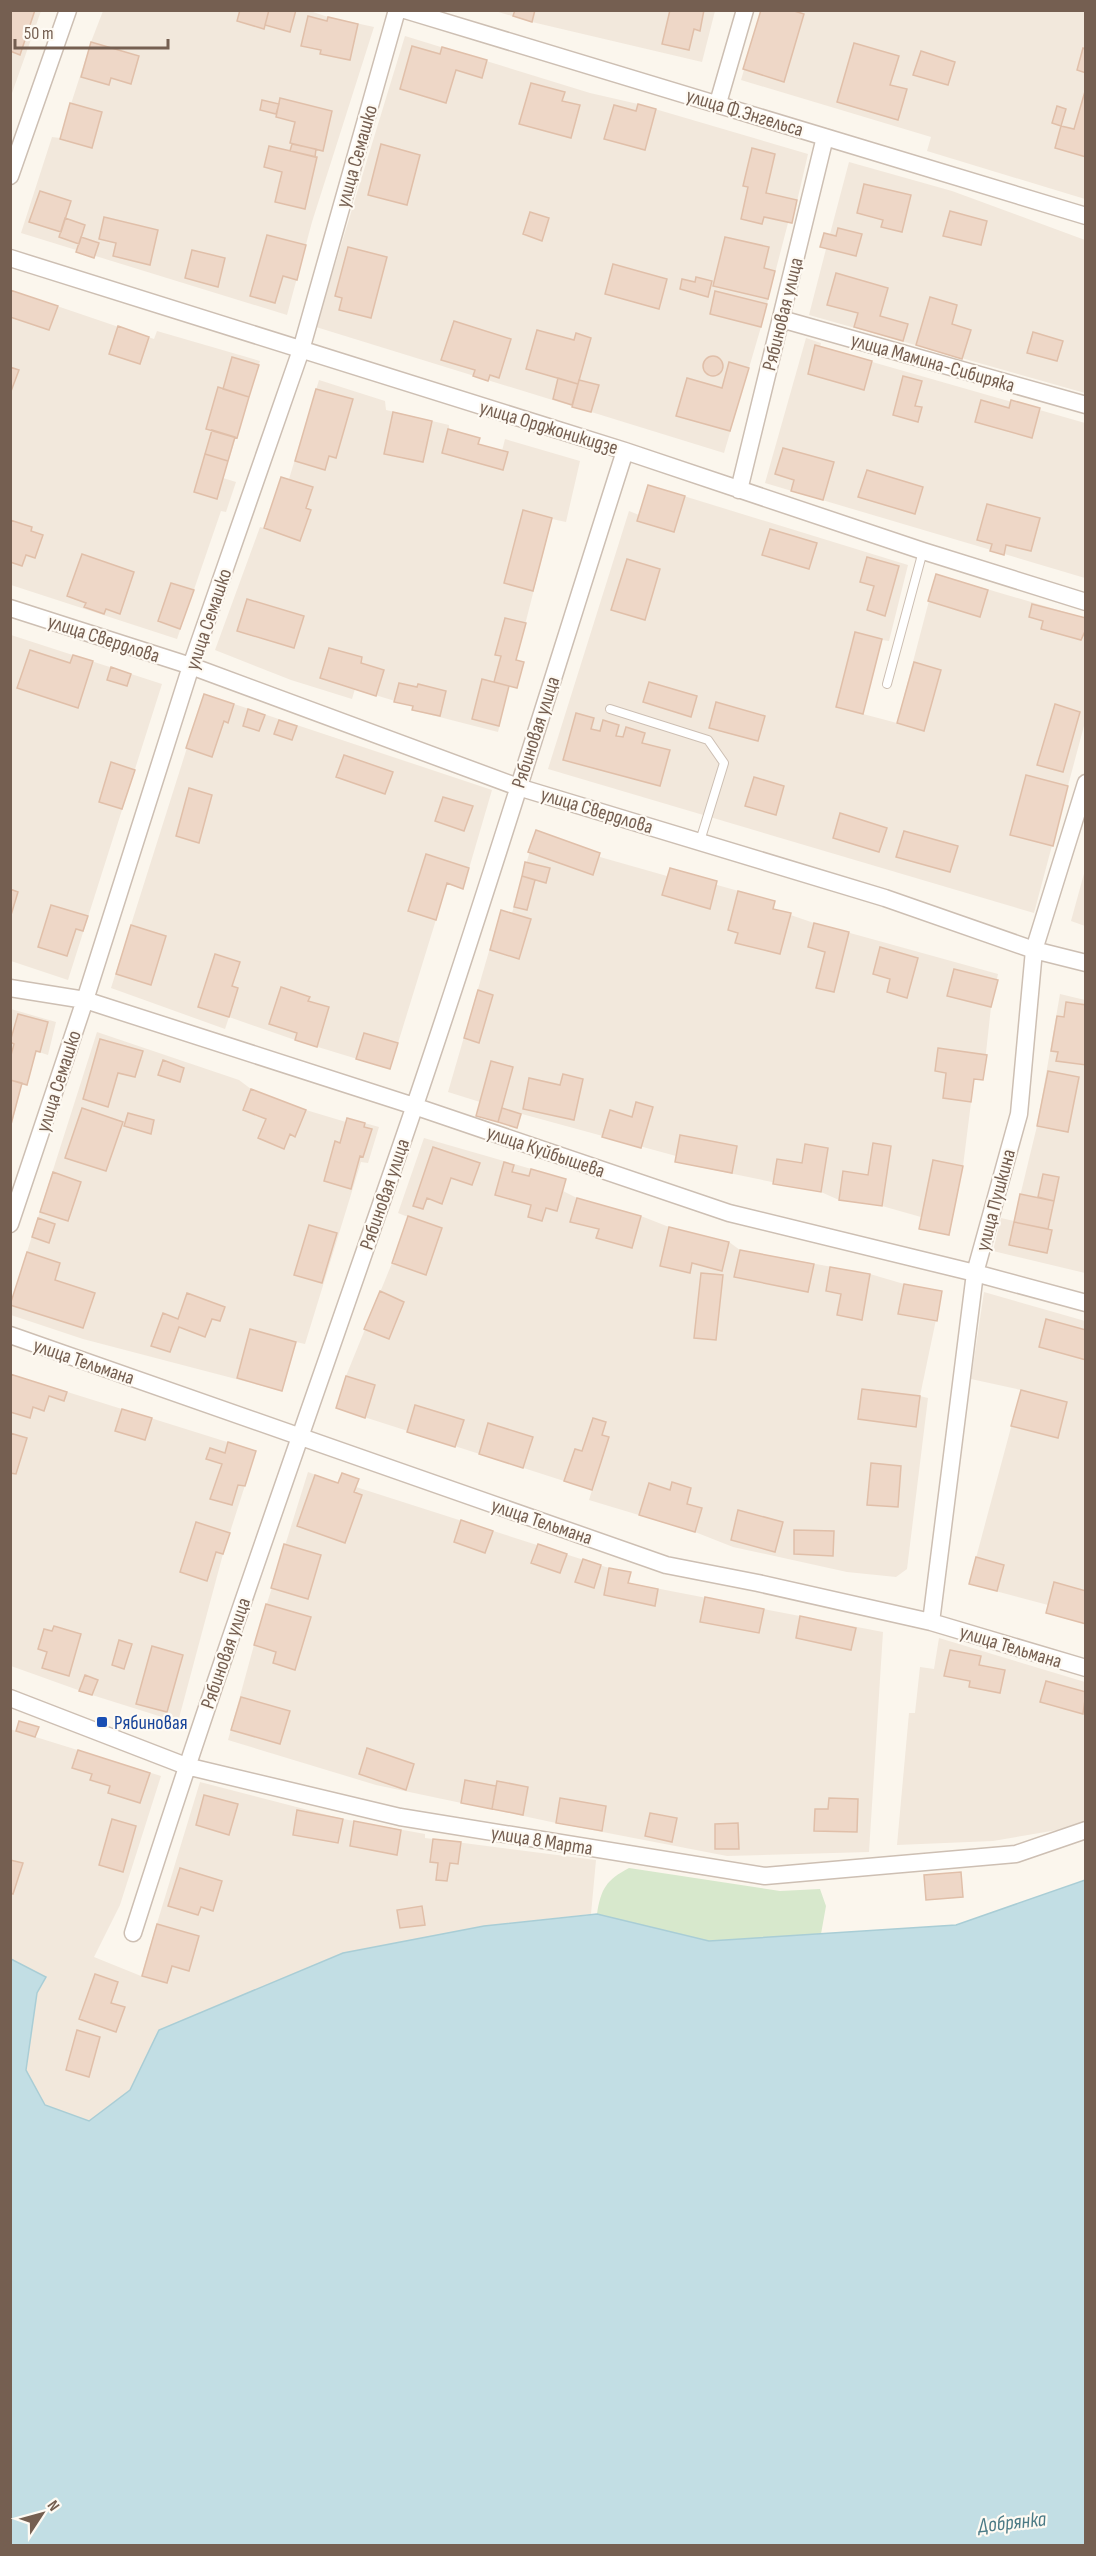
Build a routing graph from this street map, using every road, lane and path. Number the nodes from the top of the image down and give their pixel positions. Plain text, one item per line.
1 (68, 10) edge
2 (397, 10) edge
3 (405, 10) edge
4 (745, 10) edge
5 (718, 103) junction
6 (825, 138) junction
7 (10, 176) edge
8 (1086, 216) edge
9 (10, 258) edge
10 (781, 319) junction
11 (301, 350) junction
12 (1086, 405) edge
13 (625, 451) junction
14 (739, 490) junction
15 (923, 551) junction
16 (1086, 602) edge
17 (10, 608) edge
18 (191, 666) junction
19 (887, 684) dead end
20 (610, 709) dead end
21 (1086, 783) edge
22 (518, 787) junction
23 (700, 841) junction
24 (1035, 950) junction
25 (1086, 963) edge
26 (10, 988) edge
27 (85, 1000) junction
28 (414, 1106) junction
29 (10, 1224) edge
30 (975, 1273) junction
31 (1086, 1303) edge
32 (10, 1335) edge
33 (298, 1435) junction
34 (931, 1622) junction
35 (1086, 1668) edge
36 (10, 1698) edge
37 (186, 1766) junction
38 (1086, 1830) edge
39 (133, 1934) dead end

1 - 7 street
2 - 11 street, улица Семашко
3 - 5 street, улица Ф.Энгельса
4 - 5 street
5 - 6 street, улица Ф.Энгельса
6 - 8 street, улица Ф.Энгельса
6 - 10 street, Рябиновая улица
9 - 11 street, улица Орджоникидзе
10 - 12 street, улица Мамина-Сибиряка
10 - 14 street, Рябиновая улица
11 - 13 street, улица Орджоникидзе
11 - 18 street, улица Семашко
13 - 14 street, улица Орджоникидзе
13 - 22 street, Рябиновая улица
14 - 15 street, улица Орджоникидзе
15 - 16 street, улица Орджоникидзе
15 - 19 lane
17 - 18 street, улица Свердлова
18 - 22 street, улица Свердлова
18 - 27 street, улица Семашко
20 - 23 lane
21 - 24 street, улица Пушкина
22 - 23 street, улица Свердлова
22 - 28 street, Рябиновая улица
23 - 24 street, улица Свердлова
24 - 25 street, улица Свердлова
24 - 30 street, улица Пушкина
26 - 27 street, улица Куйбышева
27 - 28 street, улица Куйбышева
27 - 29 street, улица Семашко
28 - 30 street, улица Куйбышева
28 - 33 street, Рябиновая улица
30 - 31 street, улица Куйбышева
30 - 34 street, улица Пушкина
32 - 33 street, улица Тельмана
33 - 34 street, улица Тельмана
33 - 37 street, Рябиновая улица
34 - 35 street, улица Тельмана
36 - 37 street, улица 8 Марта
37 - 38 street, улица 8 Марта
37 - 39 street, Рябиновая улица

